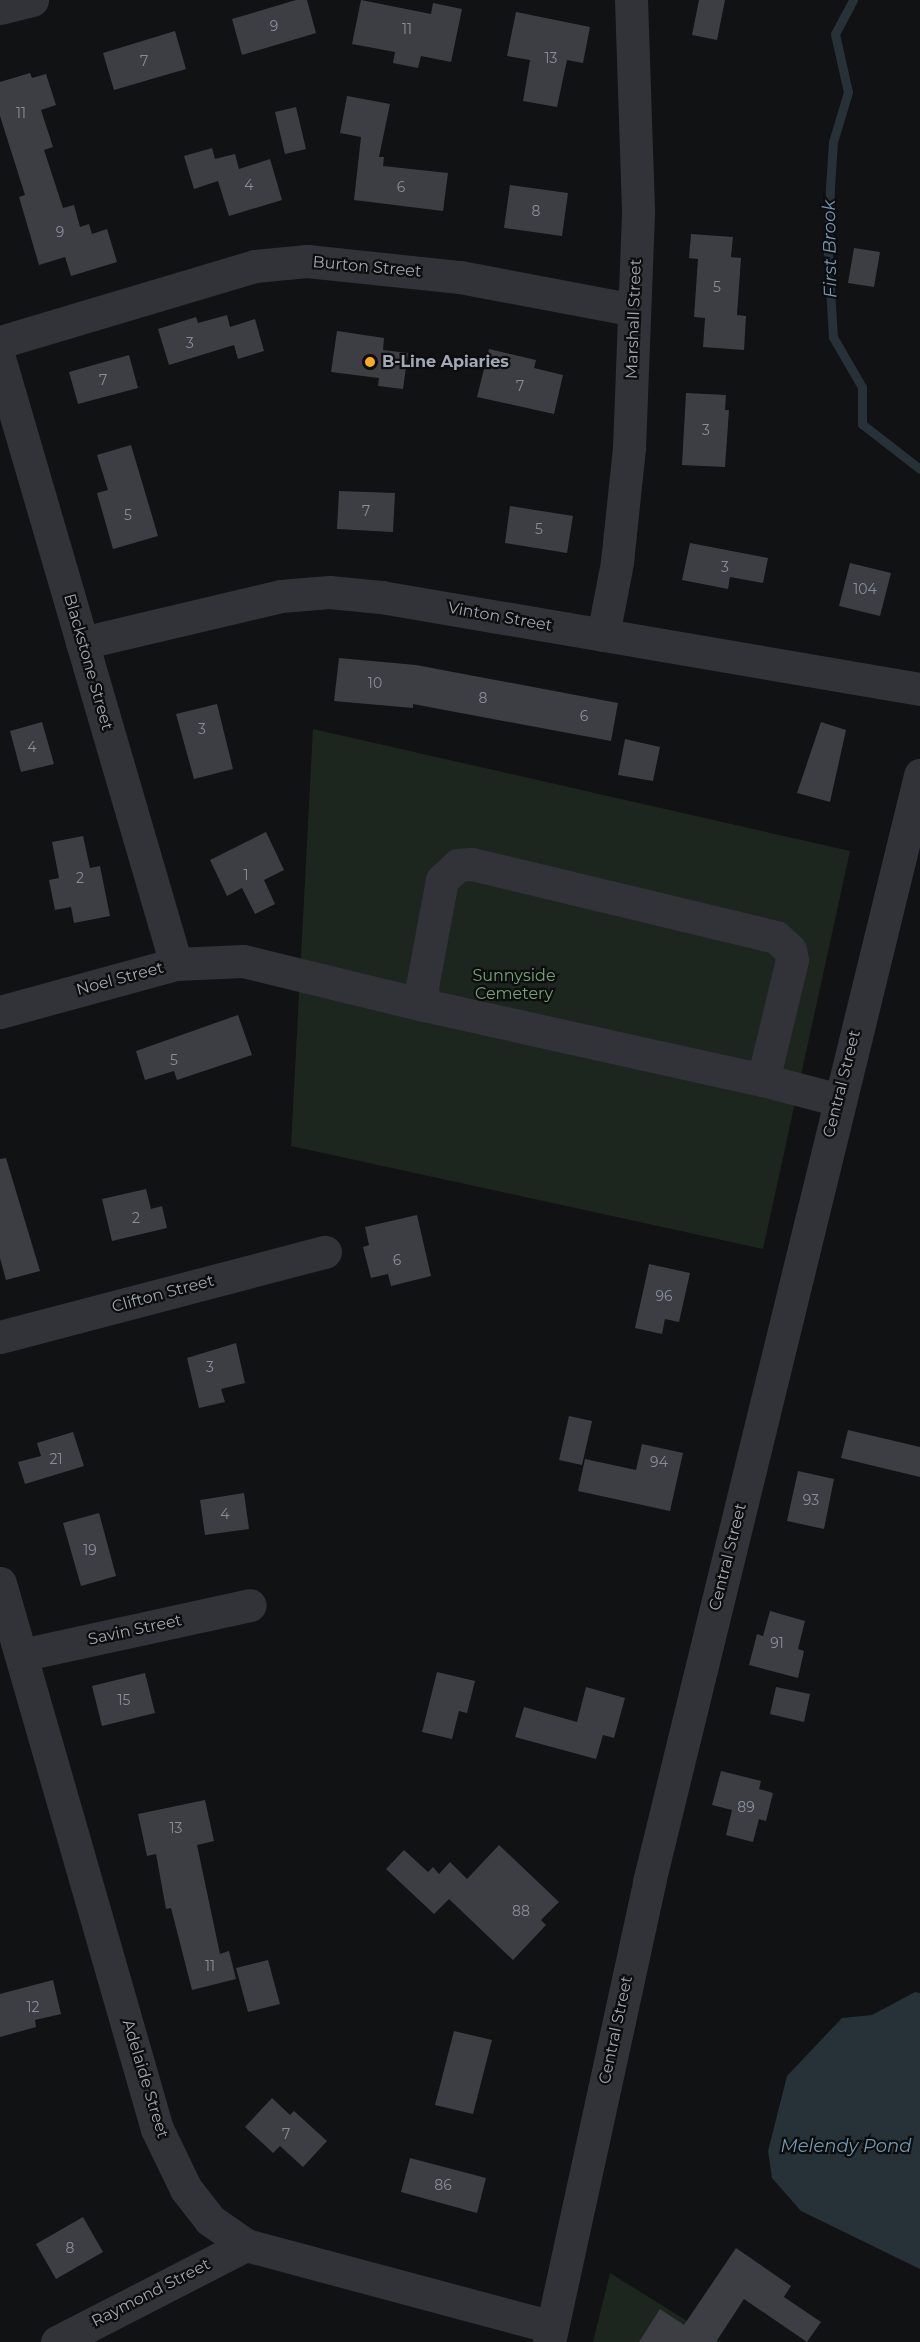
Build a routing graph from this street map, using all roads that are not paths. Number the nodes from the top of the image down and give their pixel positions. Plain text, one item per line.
1 (32, 0) edge
2 (631, 0) edge
3 (0, 8) edge
4 (634, 310) junction
5 (0, 342) edge
6 (0, 361) edge
7 (603, 635) junction
8 (82, 644) junction
9 (920, 689) edge
10 (920, 775) edge
11 (176, 964) junction
12 (424, 1005) junction
13 (0, 1012) edge
14 (763, 1080) junction
15 (839, 1100) junction
16 (325, 1252) dead end
17 (0, 1337) edge
18 (0, 1582) edge
19 (250, 1605) dead end
20 (21, 1655) junction
21 (246, 2246) junction
22 (551, 2334) edge
23 (57, 2342) edge

1 - 3 street
2 - 4 street, Marshall Street
4 - 5 street, Burton Street
4 - 7 street, Marshall Street
6 - 8 street, Blackstone Street
7 - 8 street, Vinton Street
7 - 9 street, Vinton Street
8 - 11 street, Blackstone Street
10 - 15 street, Central Street
11 - 12 street, Noel Street
11 - 13 street, Noel Street
12 - 14 street, Noel Street
12 - 14 street
14 - 15 street, Noel Street
15 - 22 street, Central Street
16 - 17 street, Clifton Street
18 - 20 street, Adelaide Street
19 - 20 street, Savin Street
20 - 21 street, Adelaide Street
21 - 22 street, Adelaide Street
21 - 23 street, Raymond Street

